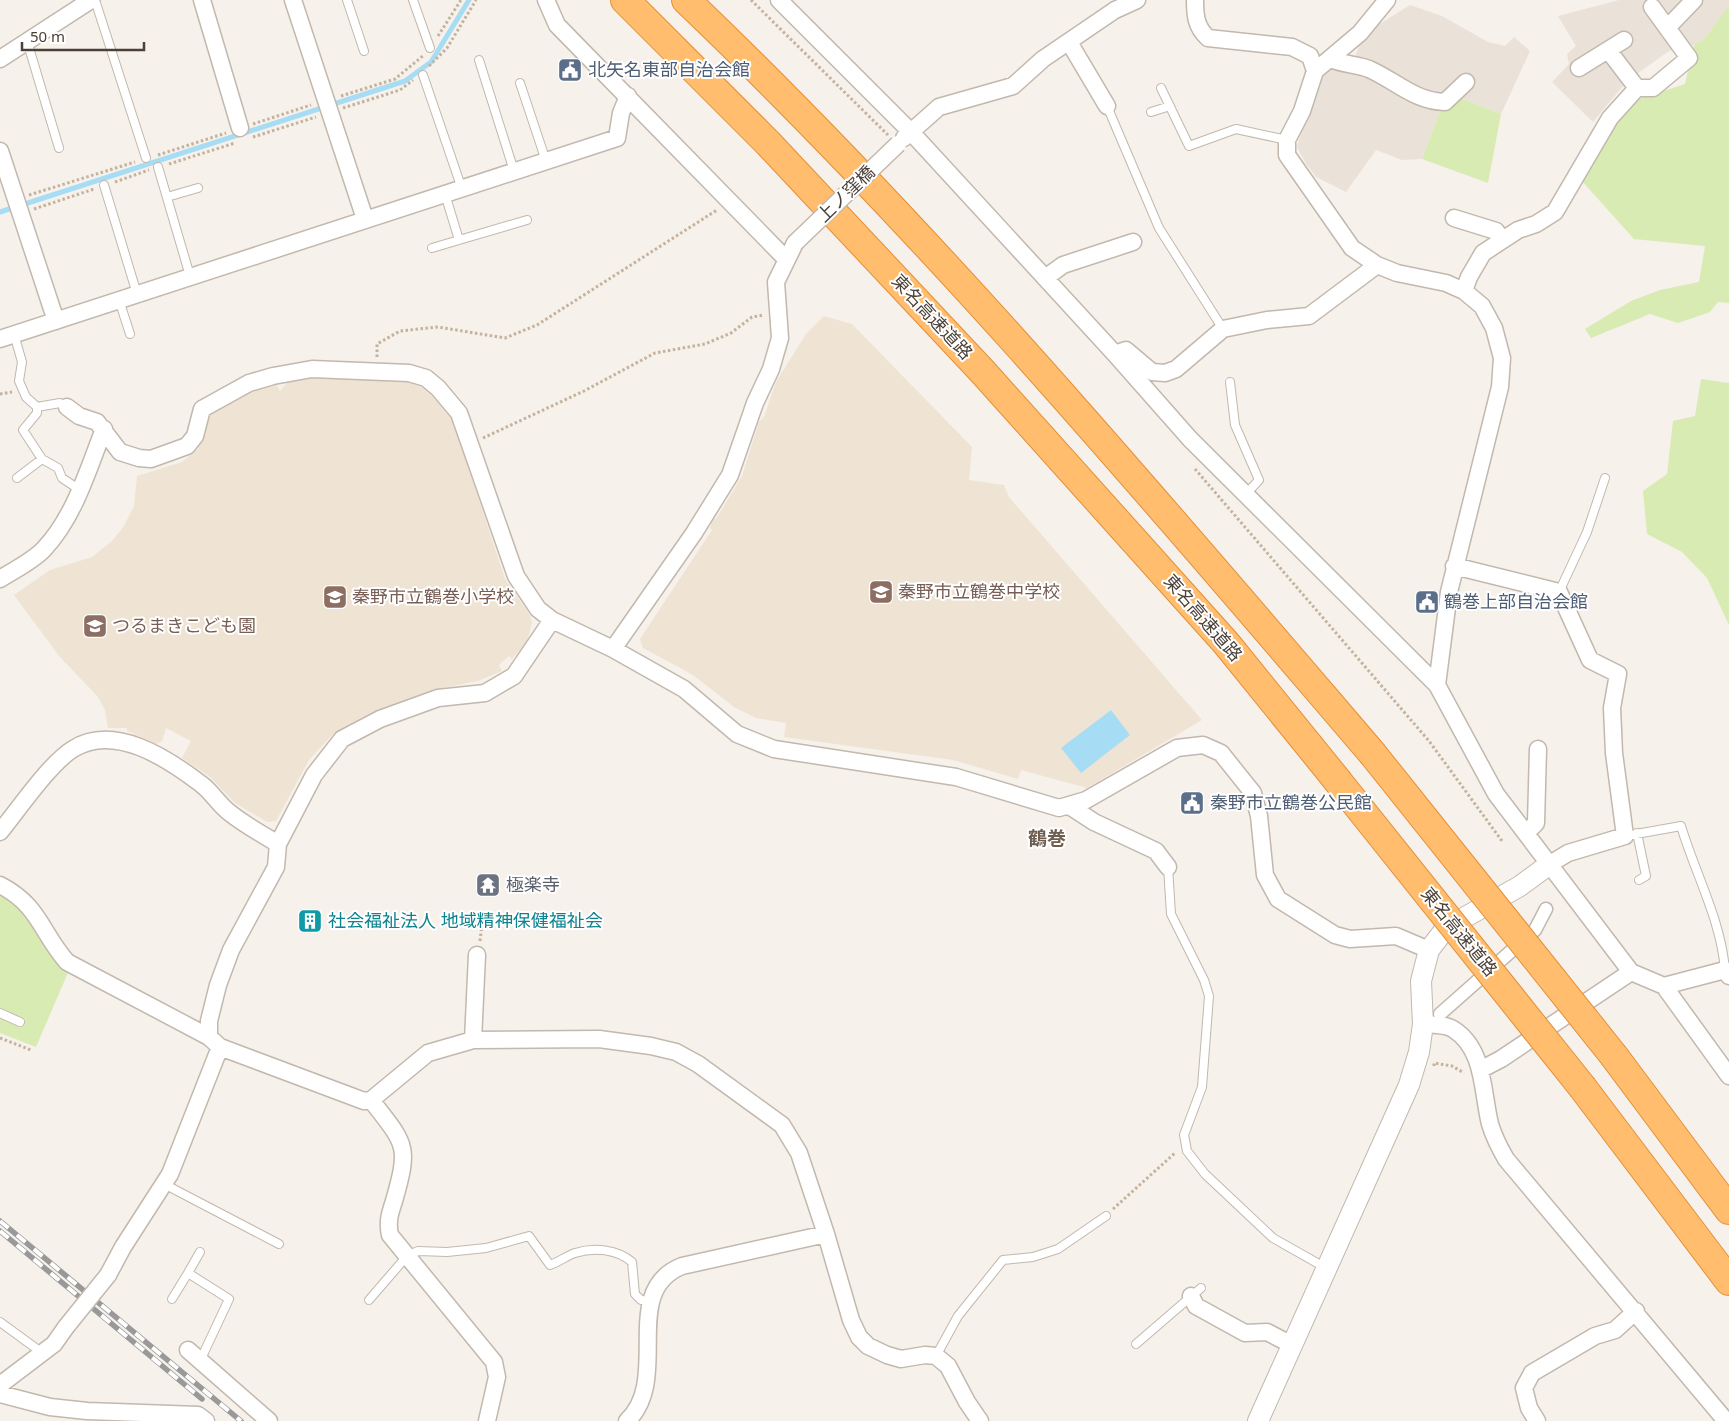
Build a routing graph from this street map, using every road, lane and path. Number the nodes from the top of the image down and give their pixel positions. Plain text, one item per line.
1 (91, 0) edge
2 (95, 0) edge
3 (202, 0) edge
4 (294, 0) edge
5 (347, 0) edge
6 (413, 0) edge
7 (461, 0) edge
8 (546, 0) edge
9 (625, 0) edge
10 (686, 0) edge
11 (751, 0) edge
12 (779, 0) edge
13 (1137, 0) edge
14 (1194, 0) edge
15 (1387, 0) edge
16 (1694, 0) edge
17 (1112, 5) edge
18 (1652, 7) dead end
19 (1667, 28) junction
20 (1624, 40) dead end
21 (27, 41) junction
22 (1069, 42) junction
23 (430, 48) junction
24 (1608, 50) junction
25 (364, 51) dead end
26 (0, 59) edge
27 (1331, 59) junction
28 (479, 60) dead end
29 (1579, 68) dead end
30 (1315, 71) junction
31 (423, 75) dead end
32 (1466, 82) dead end
33 (520, 83) dead end
34 (1161, 88) dead end
35 (1636, 88) junction
36 (628, 96) junction
37 (328, 106) junction
38 (1107, 106) joint
39 (1170, 106) junction
40 (1151, 112) dead end
41 (240, 128) junction
42 (911, 132) junction
43 (1287, 140) junction
44 (898, 144) junction
45 (60, 148) dead end
46 (0, 151) edge
47 (146, 158) junction
48 (546, 161) junction
49 (158, 168) dead end
50 (514, 171) junction
51 (104, 185) dead end
52 (198, 188) dead end
53 (462, 189) junction
54 (445, 194) junction
55 (166, 197) junction
56 (731, 200) junction
57 (18, 206) junction
58 (1454, 218) dead end
59 (365, 219) junction
60 (527, 220) dead end
61 (1502, 239) junction
62 (459, 240) junction
63 (1133, 242) dead end
64 (432, 248) dead end
65 (786, 259) junction
66 (1377, 265) junction
67 (190, 276) junction
68 (1045, 278) junction
69 (1464, 291) junction
70 (137, 294) junction
71 (119, 300) junction
72 (777, 313) junction
73 (56, 321) junction
74 (1223, 329) junction
75 (130, 334) dead end
76 (7, 336) edge
77 (1115, 354) junction
78 (377, 373) junction
79 (1230, 382) dead end
80 (37, 407) junction
81 (67, 407) joint
82 (104, 428) junction
83 (468, 440) junction
84 (42, 459) junction
85 (1193, 467) dead end
86 (17, 478) dead end
87 (1605, 478) dead end
88 (80, 490) junction
89 (1246, 494) junction
90 (1454, 566) junction
91 (0, 580) edge
92 (1560, 592) junction
93 (552, 620) junction
94 (613, 649) junction
95 (1437, 685) junction
96 (1538, 749) dead end
97 (1071, 806) junction
98 (0, 832) edge
99 (1526, 833) junction
100 (1631, 834) junction
101 (1502, 841) dead end
102 (278, 844) junction
103 (1550, 864) junction
104 (1168, 867) joint
105 (1639, 880) dead end
106 (0, 885) edge
107 (1546, 909) dead end
108 (484, 914) dead end
109 (1429, 950) junction
110 (477, 955) joint
111 (1631, 972) junction
112 (1727, 973) edge
113 (1664, 986) junction
114 (0, 1013) edge
115 (1431, 1019) junction
116 (20, 1022) dead end
117 (0, 1038) edge
118 (473, 1040) junction
119 (215, 1042) junction
120 (31, 1050) dead end
121 (1434, 1063) dead end
122 (1472, 1072) junction
123 (1729, 1076) edge
124 (371, 1100) junction
125 (1185, 1144) junction
126 (164, 1184) junction
127 (1729, 1210) edge
128 (1106, 1216) joint
129 (826, 1234) junction
130 (279, 1244) dead end
131 (200, 1252) dead end
132 (407, 1256) junction
133 (1326, 1268) junction
134 (188, 1273) junction
135 (1729, 1281) edge
136 (1196, 1292) joint
137 (172, 1299) dead end
138 (369, 1300) dead end
139 (652, 1302) junction
140 (1636, 1311) junction
141 (0, 1322) edge
142 (1136, 1344) dead end
143 (1292, 1345) junction
144 (41, 1352) junction
145 (194, 1356) joint
146 (936, 1356) junction
147 (0, 1385) edge
148 (0, 1394) edge
149 (112, 1416) edge
150 (203, 1420) edge
151 (269, 1421) edge
152 (487, 1421) edge
153 (626, 1421) edge
154 (980, 1421) edge
155 (1258, 1421) edge
156 (1537, 1421) edge
157 (1726, 1421) edge

1 - 21 street
2 - 47 lane
3 - 41 street
4 - 37 street
5 - 25 lane
6 - 23 lane
7 - 23 path
8 - 36 street
9 - 135 highway, 東名高速道路, bridge
10 - 127 highway, bridge
11 - 44 path
12 - 42 street
13 - 17 street, 上ノ窪橋
14 - 30 street
15 - 27 street
16 - 19 street
17 - 22 street, 上ノ窪橋
18 - 19 street
19 - 35 street
20 - 24 street
21 - 26 street
21 - 45 lane
22 - 38 street
22 - 42 street, 上ノ窪橋
23 - 37 path
24 - 29 street
24 - 35 street
27 - 30 street
27 - 32 street
28 - 50 lane
30 - 43 street
31 - 53 lane
33 - 48 lane
34 - 39 lane
35 - 61 street
36 - 48 street
36 - 56 street
37 - 41 path
37 - 59 street
38 - 74 lane
39 - 40 lane
39 - 43 lane
41 - 47 path
42 - 44 street, 上ノ窪橋
42 - 68 street
43 - 66 street
44 - 65 street, 上ノ窪橋, bridge
46 - 57 street
47 - 57 path
48 - 50 street
49 - 55 lane
50 - 53 street
51 - 70 lane
52 - 55 lane
53 - 54 street
54 - 59 street
54 - 62 lane
55 - 67 lane
56 - 65 street
56 - 78 path
57 - 73 street
58 - 61 street
59 - 67 street
60 - 62 lane
61 - 69 street
62 - 64 lane
63 - 68 street
65 - 72 street, 上ノ窪橋
66 - 69 street
66 - 74 street
67 - 70 street
68 - 77 street
69 - 90 street
70 - 71 street
71 - 73 street
71 - 75 lane
72 - 83 path
72 - 94 street, 上ノ窪橋
73 - 76 street
74 - 77 street
76 - 80 lane
77 - 89 street
78 - 82 street
78 - 83 street
79 - 89 lane
80 - 81 lane
80 - 84 lane
81 - 82 street
82 - 88 street
83 - 93 street
84 - 86 lane
84 - 88 lane
85 - 101 path
87 - 92 lane
88 - 91 street
89 - 95 street
90 - 92 street
90 - 95 street
92 - 100 street
93 - 94 street
93 - 102 street
94 - 97 street
95 - 99 street
96 - 99 street
97 - 104 street
97 - 109 street
98 - 102 street
99 - 103 street
100 - 103 street
100 - 105 lane
100 - 112 lane
102 - 119 street
103 - 109 street
103 - 111 street
104 - 125 lane
106 - 119 street
107 - 115 street
108 - 110 path
109 - 115 street
110 - 118 street
111 - 113 street
111 - 122 street
112 - 113 street
113 - 123 street
114 - 116 lane
115 - 122 street
115 - 133 street
117 - 120 path
118 - 124 street
118 - 129 street
119 - 124 street
119 - 126 street
121 - 122 path
122 - 140 street
124 - 132 street
125 - 128 path
125 - 133 lane
126 - 130 lane
126 - 144 street, bridge
128 - 146 lane
129 - 139 street
129 - 146 street
131 - 134 lane
132 - 138 lane
132 - 139 lane
132 - 152 street
133 - 143 street
134 - 137 lane
134 - 145 lane
136 - 142 lane
136 - 143 street
139 - 153 street
140 - 156 street
140 - 157 street
141 - 144 lane
143 - 155 street
144 - 147 street
145 - 151 street
146 - 154 street
148 - 149 street
149 - 150 street

